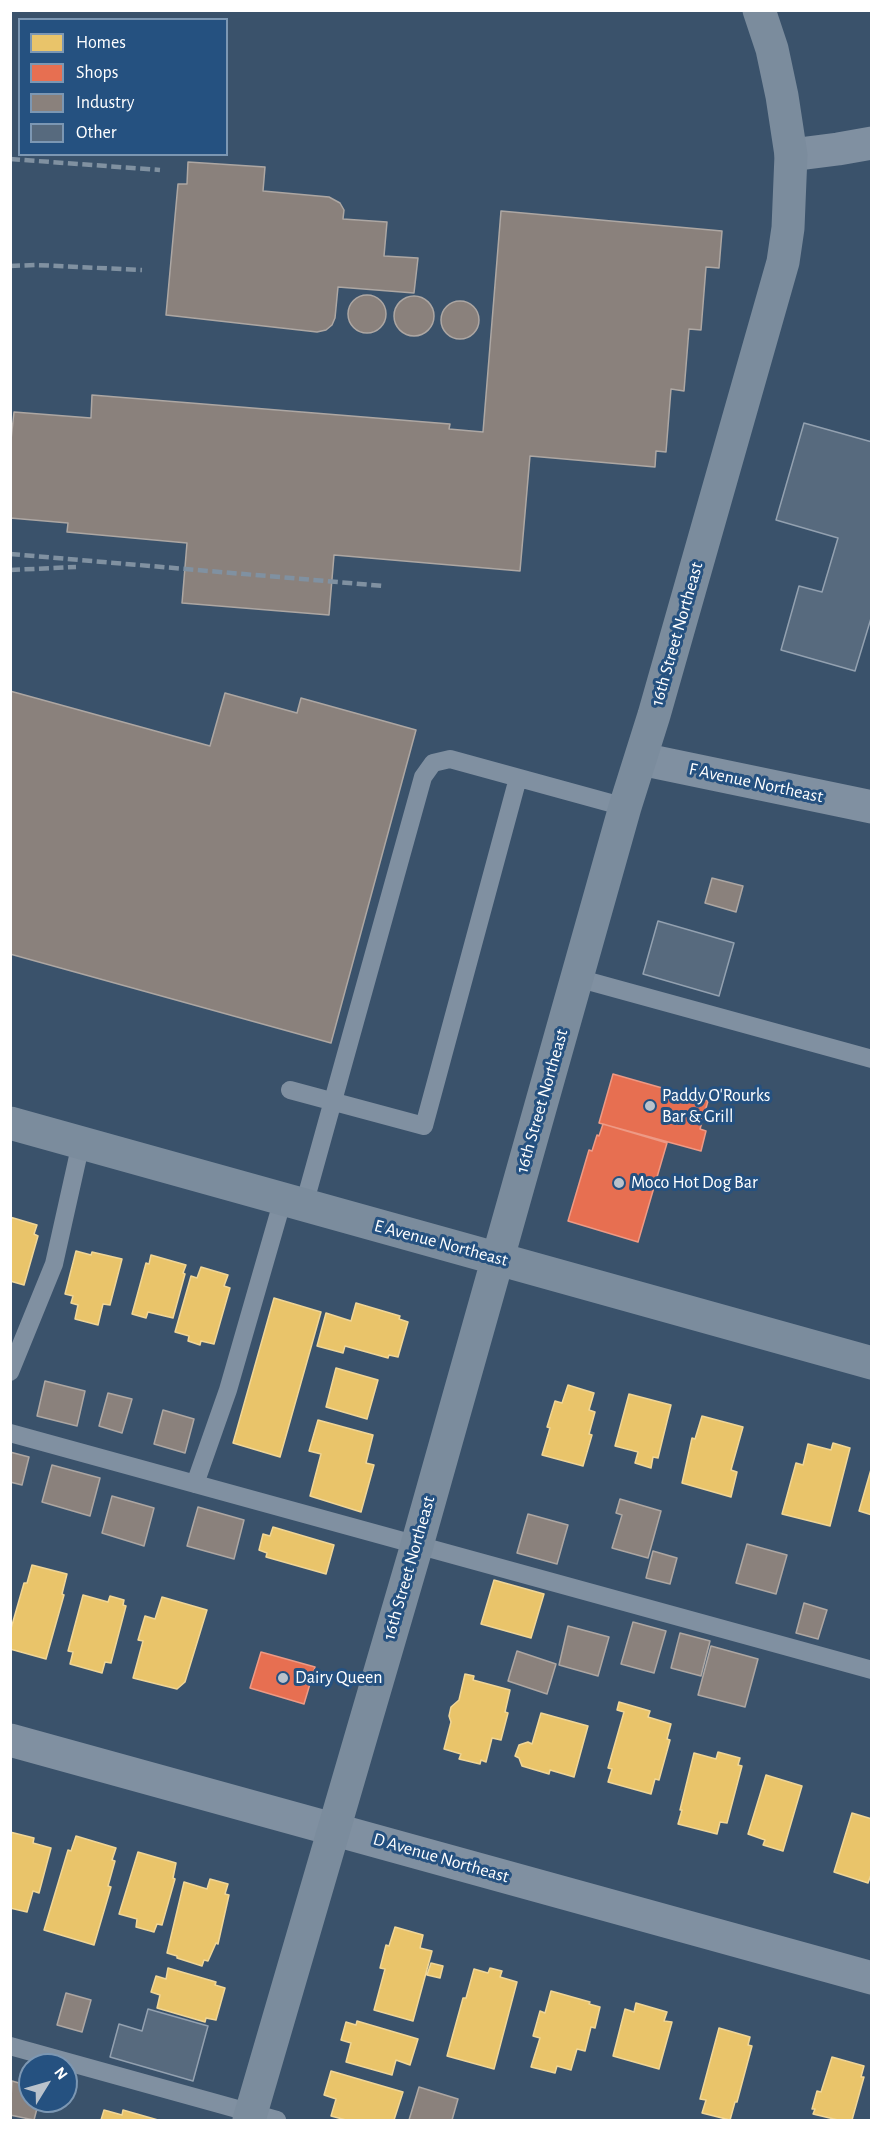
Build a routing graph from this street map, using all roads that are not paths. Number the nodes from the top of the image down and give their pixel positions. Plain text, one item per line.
1 (761, 11) edge
2 (872, 142) edge
3 (791, 155) junction
4 (641, 759) junction
5 (518, 778) junction
6 (625, 807) junction
7 (872, 807) edge
8 (577, 978) junction
9 (872, 1059) edge
10 (290, 1090) dead end
11 (333, 1102) junction
12 (10, 1124) edge
13 (81, 1143) junction
14 (293, 1202) junction
15 (496, 1258) junction
16 (872, 1363) edge
17 (10, 1372) edge
18 (10, 1433) edge
19 (195, 1484) junction
20 (417, 1545) junction
21 (872, 1670) edge
22 (10, 1740) edge
23 (333, 1828) junction
24 (872, 1978) edge
25 (10, 2046) edge
26 (259, 2118) edge

1 - 3 street, 16th Street Northeast
2 - 3 street
3 - 4 street, 16th Street Northeast
4 - 6 street, 16th Street Northeast
4 - 7 street, F Avenue Northeast
5 - 6 lane
5 - 11 lane
5 - 11 lane
6 - 8 street, 16th Street Northeast
8 - 9 lane
8 - 15 street, 16th Street Northeast
10 - 11 lane
11 - 14 lane
12 - 13 street, E Avenue Northeast
13 - 14 street, E Avenue Northeast
13 - 17 lane
14 - 15 street, E Avenue Northeast
14 - 19 lane
15 - 16 street, E Avenue Northeast
15 - 20 street, 16th Street Northeast
18 - 19 lane
19 - 20 lane
20 - 21 lane
20 - 23 street, 16th Street Northeast
22 - 23 street, D Avenue Northeast
23 - 24 street, D Avenue Northeast
23 - 26 street, 16th Street Northeast
25 - 26 lane

